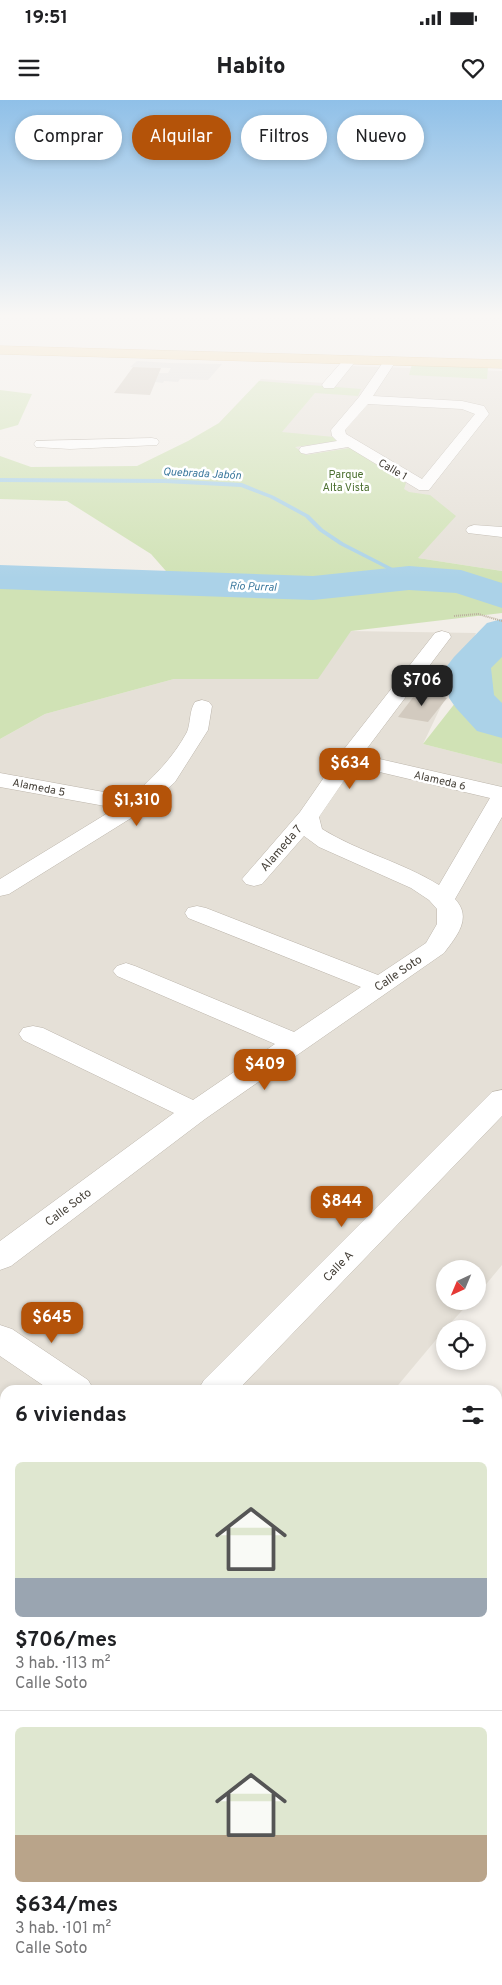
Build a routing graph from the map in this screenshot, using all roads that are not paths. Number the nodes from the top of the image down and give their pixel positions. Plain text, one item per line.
1 (361, 403) edge
2 (422, 403) edge
3 (152, 442) dead end
4 (348, 443) junction
5 (41, 444) dead end
6 (306, 450) dead end
7 (474, 530) dead end
8 (502, 532) edge
9 (442, 637) road end
10 (202, 706) dead end
11 (349, 758) junction
12 (0, 780) edge
13 (502, 796) edge
14 (136, 805) junction
15 (308, 817) junction
16 (254, 878) dead end
17 (0, 889) edge
18 (444, 898) junction
19 (197, 913) dead end
20 (126, 971) dead end
21 (380, 985) junction
22 (33, 1034) dead end
23 (296, 1043) junction
24 (502, 1099) edge
25 (195, 1112) junction
26 (0, 1258) edge
27 (0, 1338) edge
28 (69, 1385) edge
29 (221, 1385) edge

1 - 4 street
2 - 4 street, Calle 1
3 - 5 street
4 - 6 street
7 - 8 street
9 - 11 street
10 - 14 street
11 - 13 street, Alameda 6
11 - 15 street
12 - 14 street, Alameda 5
13 - 18 street
14 - 17 street
15 - 16 street, Alameda 7
15 - 18 street
18 - 21 street, Calle Soto
19 - 21 street
20 - 23 street
21 - 23 street, Calle Soto
22 - 25 street
23 - 25 street, Calle Soto
24 - 29 street, Calle A
25 - 26 street, Calle Soto
27 - 28 street

